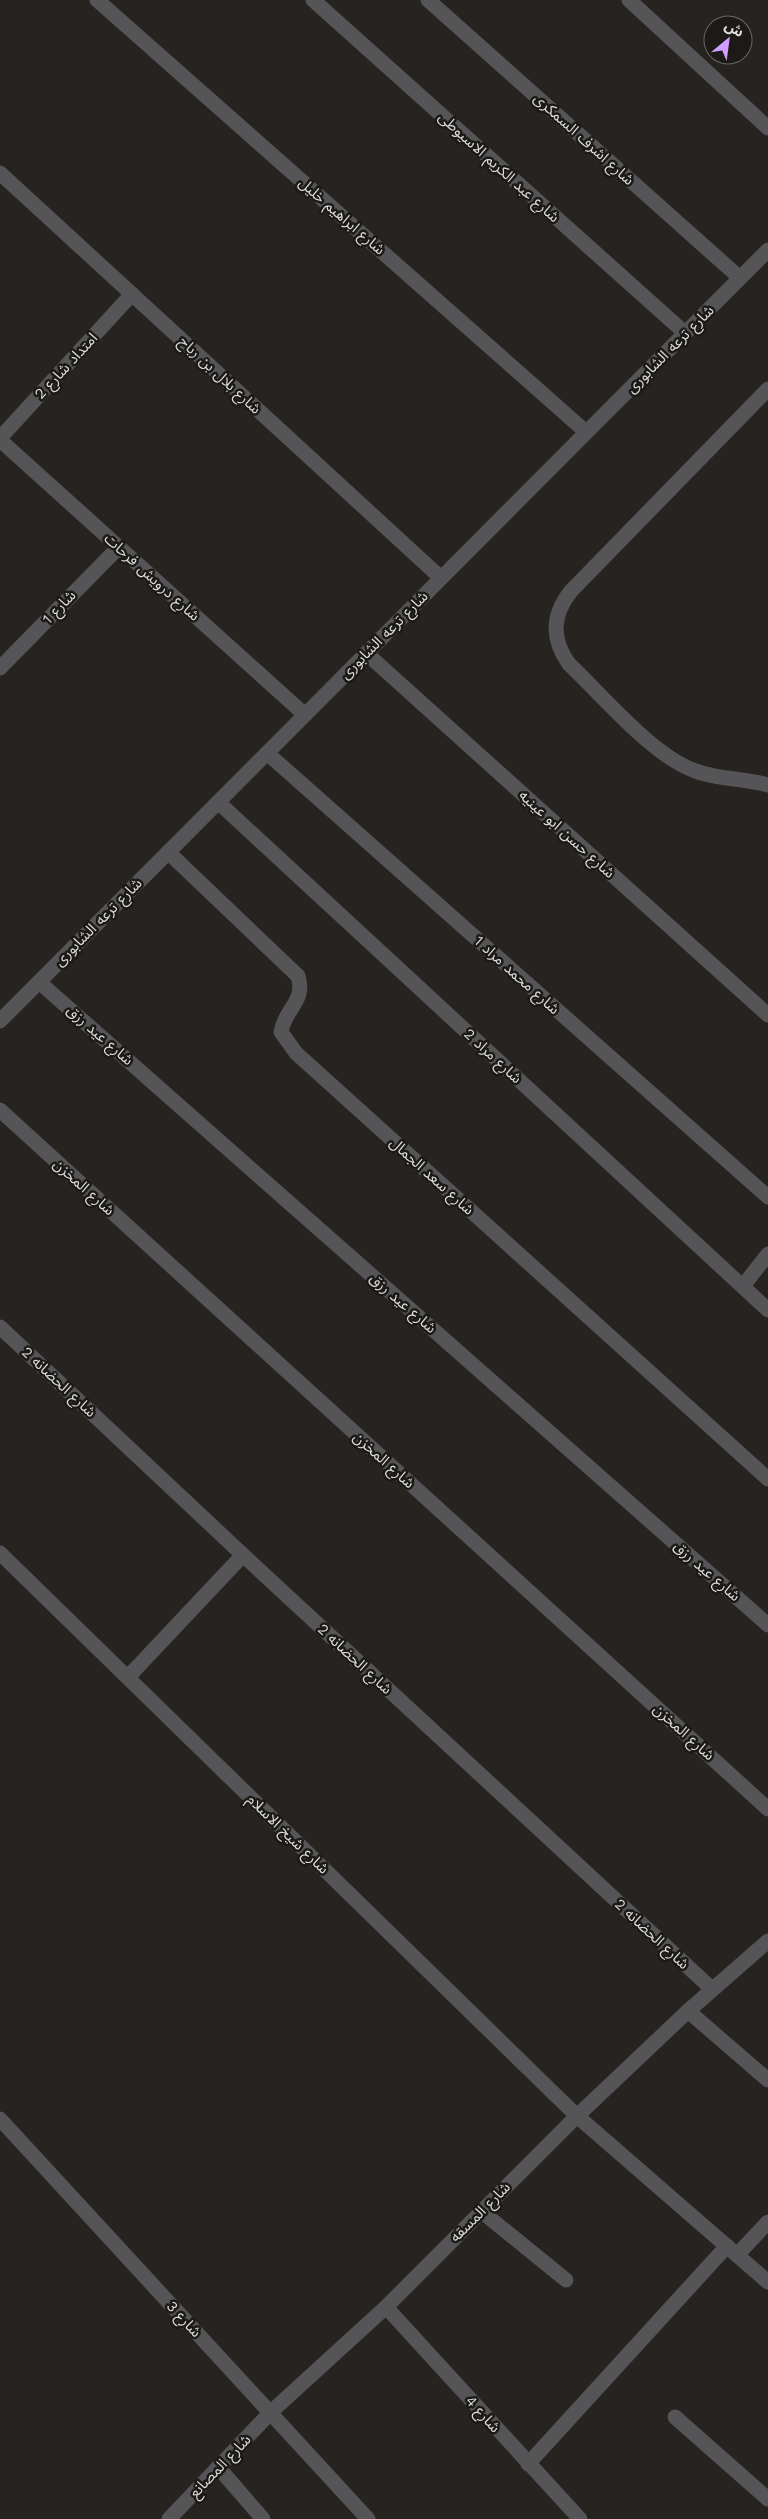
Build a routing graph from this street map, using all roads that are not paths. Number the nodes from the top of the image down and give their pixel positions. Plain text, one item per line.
1 (97, 0) edge
2 (313, 0) edge
3 (428, 0) edge
4 (629, 0) edge
5 (768, 128) edge
6 (0, 173) edge
7 (768, 250) edge
8 (740, 278) junction
9 (132, 294) junction
10 (685, 333) junction
11 (768, 389) edge
12 (586, 432) junction
13 (0, 439) edge
14 (119, 547) junction
15 (441, 578) junction
16 (366, 653) junction
17 (0, 668) edge
18 (304, 714) junction
19 (267, 753) junction
20 (768, 786) edge
21 (218, 802) junction
22 (168, 852) junction
23 (39, 982) junction
24 (768, 1015) edge
25 (0, 1021) edge
26 (0, 1110) edge
27 (768, 1197) edge
28 (768, 1254) edge
29 (743, 1286) junction
30 (768, 1310) edge
31 (0, 1327) edge
32 (768, 1479) edge
33 (0, 1553) edge
34 (243, 1555) junction
35 (768, 1625) edge
36 (128, 1677) junction
37 (768, 1809) edge
38 (768, 1941) edge
39 (712, 1989) junction
40 (688, 2011) junction
41 (768, 2080) edge
42 (577, 2116) junction
43 (0, 2119) edge
44 (481, 2211) junction
45 (768, 2222) edge
46 (732, 2251) junction
47 (566, 2280) dead end
48 (768, 2282) edge
49 (386, 2308) junction
50 (271, 2412) junction
51 (675, 2417) dead end
52 (528, 2464) junction
53 (218, 2467) junction
54 (768, 2499) edge
55 (169, 2519) edge
56 (263, 2519) edge
57 (368, 2519) edge
58 (580, 2519) edge

1 - 12 street, شارع ابراهيم خليل
2 - 10 street, شارع عبد الكريم الاسيوطى
3 - 8 street, شارع اشرف السمكرى
4 - 5 street
6 - 9 street, شارع بلال بن رباح
7 - 8 street, شارع ترعه الشابورى
8 - 10 street, شارع ترعه الشابورى
9 - 13 street, امتداد شارع 2
9 - 15 street, شارع بلال بن رباح
10 - 12 street, شارع ترعه الشابورى
11 - 20 street
12 - 15 street, شارع ترعه الشابورى
13 - 14 street, شارع درويش فرحات
14 - 17 street, شارع 1
14 - 18 street, شارع درويش فرحات
15 - 16 street, شارع ترعه الشابورى
16 - 18 street, شارع ترعه الشابورى
16 - 24 street, شارع حسن ابو عينيه
18 - 19 street, شارع ترعه الشابورى
19 - 21 street, شارع ترعه الشابورى
19 - 27 street, شارع محمد مراد 1
21 - 22 street, شارع ترعه الشابورى
21 - 29 street, شارع مراد 2
22 - 23 street, شارع ترعه الشابورى
22 - 32 street, شارع سعد الجمال
23 - 25 street, شارع ترعه الشابورى
23 - 35 street, شارع عيد رزق
26 - 37 street, شارع المخزن
28 - 29 street
29 - 30 street, شارع مراد 2
31 - 34 street, شارع الحضانه 2
33 - 36 street, شارع شيخ الاسلام
34 - 36 street
34 - 39 street, شارع الحضانه 2
36 - 42 street, شارع شيخ الاسلام
38 - 39 street, شارع المسقه
39 - 40 street, شارع المسقه
40 - 41 street
40 - 42 street, شارع المسقه
42 - 44 street, شارع المسقه
42 - 46 street, شارع شيخ الاسلام
43 - 50 street, شارع 3
44 - 47 street
44 - 49 street, شارع المسقه
45 - 46 street
46 - 48 street, شارع شيخ الاسلام
46 - 52 street
49 - 50 street, شارع المسقه
49 - 52 street, شارع 4
50 - 53 street, شارع المصانع
50 - 57 street, شارع 3
51 - 54 street
52 - 58 street, شارع 4
53 - 55 street, شارع المصانع
53 - 56 street

